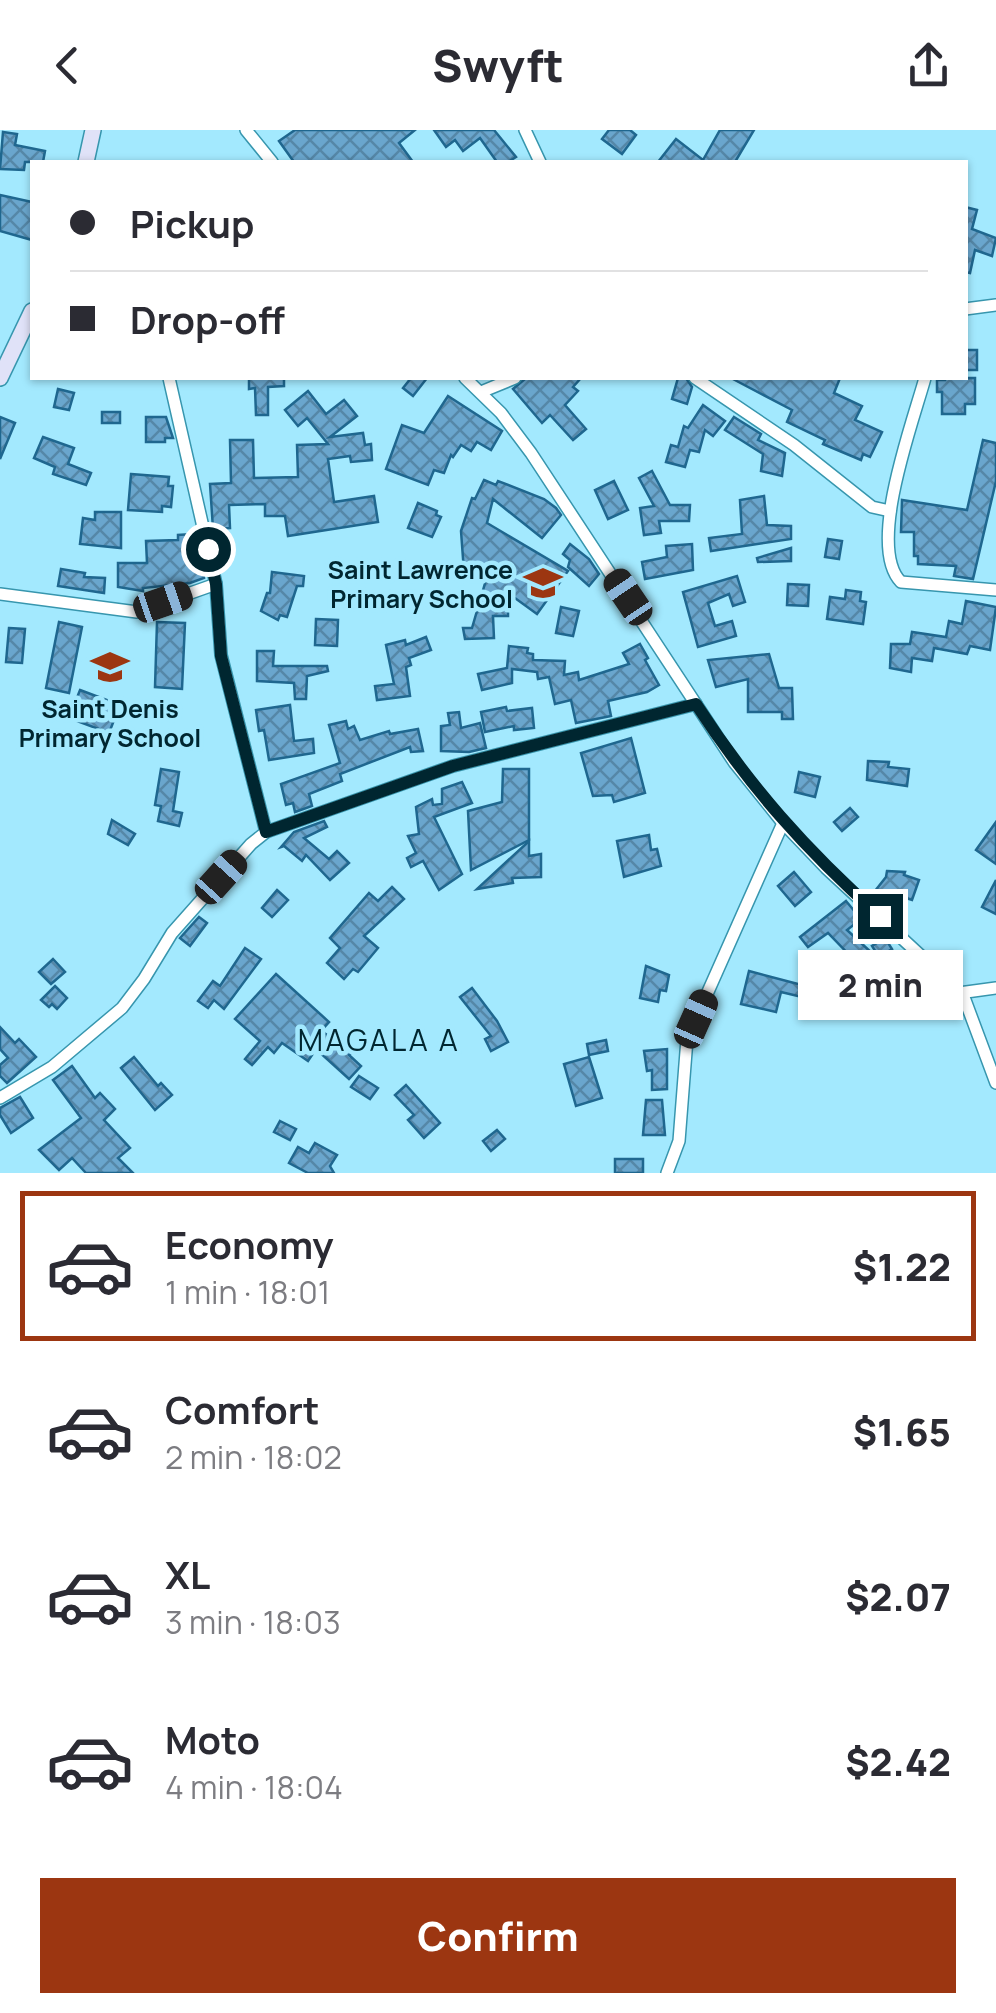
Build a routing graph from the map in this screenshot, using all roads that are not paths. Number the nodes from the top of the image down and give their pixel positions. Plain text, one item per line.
1 (93, 130) edge
2 (246, 130) edge
3 (526, 130) edge
4 (86, 160) edge
5 (270, 160) edge
6 (539, 160) edge
7 (996, 305) edge
8 (968, 309) edge
9 (30, 315) edge
10 (0, 378) edge
11 (169, 380) edge
12 (467, 380) edge
13 (509, 380) edge
14 (699, 380) edge
15 (924, 380) edge
16 (481, 392) junction
17 (890, 511) junction
18 (216, 584) junction
19 (996, 590) edge
20 (0, 594) edge
21 (696, 704) junction
22 (784, 824) junction
23 (266, 832) junction
24 (996, 988) edge
25 (959, 993) junction
26 (996, 1082) edge
27 (0, 1098) edge
28 (667, 1173) edge

1 - 4 street
2 - 5 street
3 - 6 street
7 - 8 street
9 - 10 street
11 - 18 street
12 - 16 street
13 - 16 street
14 - 17 street
15 - 17 street
16 - 21 street
17 - 19 street
18 - 20 street
18 - 23 street
21 - 22 street
21 - 23 street
22 - 25 street
22 - 28 street
23 - 27 street
24 - 25 street
25 - 26 street

